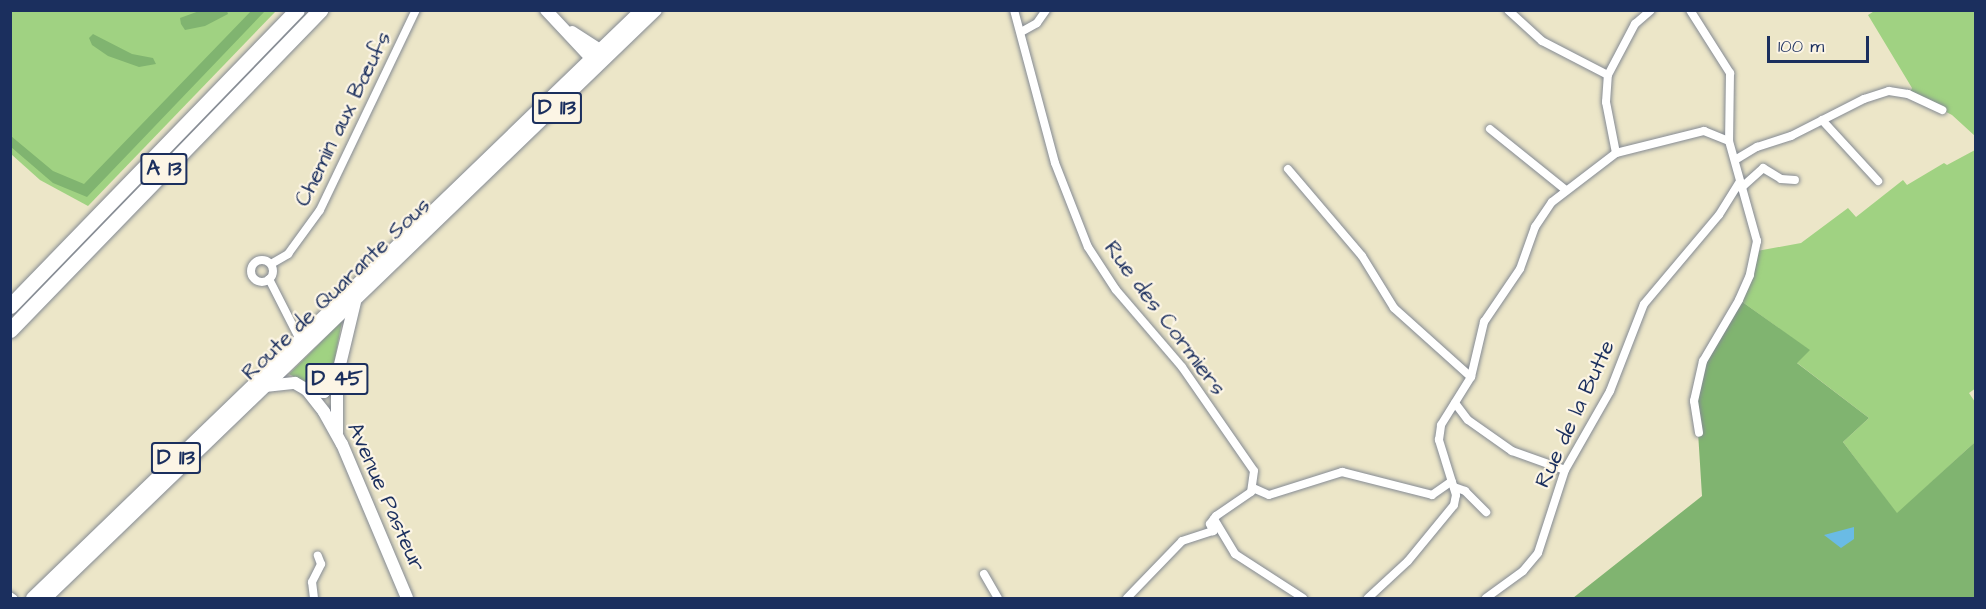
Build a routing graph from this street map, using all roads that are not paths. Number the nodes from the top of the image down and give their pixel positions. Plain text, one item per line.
1 (297, 10) edge
2 (320, 10) edge
3 (416, 10) edge
4 (546, 10) edge
5 (641, 10) edge
6 (656, 10) edge
7 (1014, 10) edge
8 (1046, 10) edge
9 (1508, 10) edge
10 (1652, 10) edge
11 (1690, 10) edge
12 (1021, 32) junction
13 (594, 53) junction
14 (605, 62) junction
15 (1608, 75) junction
16 (1943, 110) dead end
17 (1821, 120) junction
18 (1490, 129) dead end
19 (1729, 141) junction
20 (1616, 153) junction
21 (1736, 160) junction
22 (1288, 169) dead end
23 (1795, 180) dead end
24 (1878, 181) dead end
25 (1740, 185) junction
26 (1566, 190) junction
27 (271, 264) junction
28 (268, 279) junction
29 (356, 300) junction
30 (10, 306) edge
31 (326, 316) junction
32 (293, 320) junction
33 (348, 326) junction
34 (10, 330) edge
35 (299, 338) junction
36 (282, 371) junction
37 (337, 376) junction
38 (1470, 377) junction
39 (295, 383) junction
40 (265, 386) junction
41 (307, 390) junction
42 (1455, 403) junction
43 (337, 433) junction
44 (1699, 433) dead end
45 (1565, 470) junction
46 (1453, 484) junction
47 (1253, 488) junction
48 (1486, 512) dead end
49 (1217, 532) junction
50 (318, 556) dead end
51 (984, 574) dead end
52 (32, 598) edge
53 (46, 598) edge
54 (314, 598) edge
55 (407, 598) edge
56 (998, 598) edge
57 (1127, 598) edge
58 (1303, 598) edge
59 (1368, 598) edge
60 (1486, 598) edge

1 - 30 highway, A 13
2 - 34 highway, A 13
3 - 27 street, Chemin aux Bœufs
4 - 13 main road
5 - 13 main road, Route de Quarante Sous / D 113
6 - 14 main road, Route de Quarante Sous / D 113
7 - 12 street, Rue des Cormiers
8 - 12 street
9 - 15 street
10 - 15 street
11 - 19 street
12 - 47 street, Rue des Cormiers
13 - 14 main road
13 - 31 main road, Route de Quarante Sous / D 113
14 - 29 main road, Route de Quarante Sous / D 113
15 - 20 street
16 - 17 street
17 - 21 street
17 - 24 street
18 - 26 street
19 - 20 street
19 - 21 street
20 - 26 street
21 - 25 street
22 - 38 street
23 - 25 street, Rue de la Butte
25 - 44 street
25 - 45 street, Rue de la Butte
26 - 38 street
27 - 28 street
27 - 28 street
28 - 32 street
29 - 31 main road, Route de Quarante Sous / D 113
29 - 33 main road, D 45
31 - 32 street
31 - 33 main road
31 - 35 main road, Route de Quarante Sous / D 113
31 - 36 main road, Route de Quarante Sous / D 113
31 - 36 main road, D 45
32 - 35 street
33 - 37 main road, D 45
35 - 52 main road, Route de Quarante Sous / D 113
36 - 39 main road, D 45
36 - 40 main road, Route de Quarante Sous / D 113
37 - 41 main road, D 45
37 - 43 main road, D 45
38 - 42 street
39 - 40 main road, D 45
39 - 41 main road, Avenue Pasteur / D 45
40 - 53 main road, Route de Quarante Sous / D 113
41 - 43 main road, Avenue Pasteur / D 45
42 - 45 street
42 - 46 street
43 - 55 main road, Avenue Pasteur / D 45
45 - 60 street, Rue de la Butte
46 - 47 street
46 - 48 street
46 - 59 street
47 - 49 street
49 - 57 street
49 - 58 street
50 - 54 street
51 - 56 street

